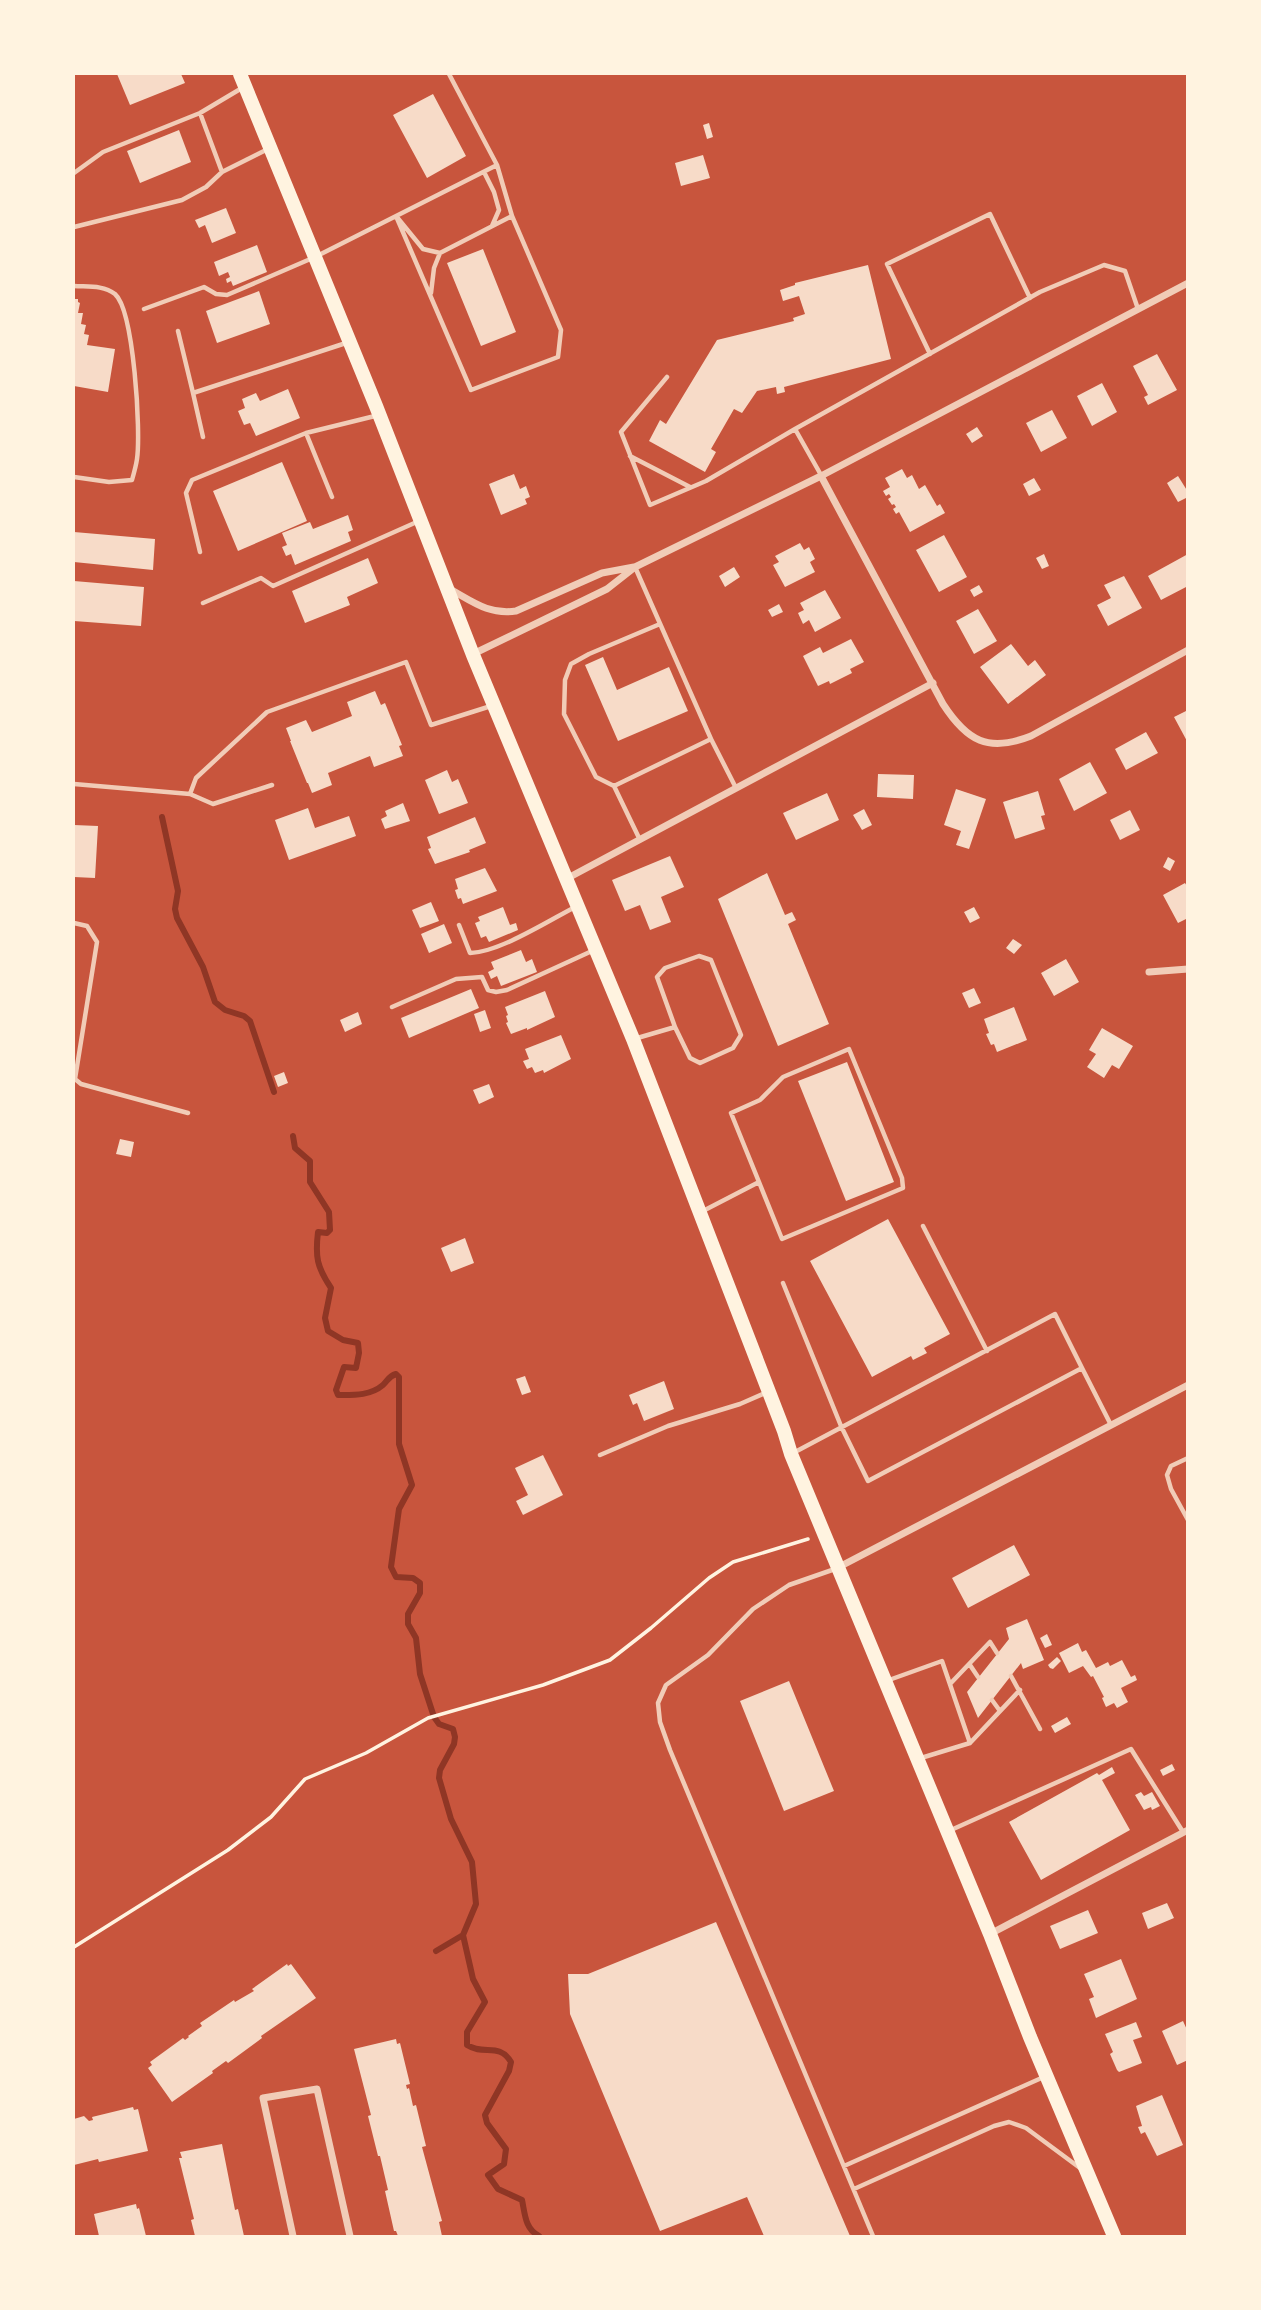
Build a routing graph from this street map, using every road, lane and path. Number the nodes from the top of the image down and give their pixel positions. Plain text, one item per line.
1 (449, 74) edge
2 (243, 80) edge
3 (200, 113) junction
4 (270, 148) junction
5 (497, 165) junction
6 (222, 172) junction
7 (484, 172) junction
8 (74, 173) edge
9 (396, 216) junction
10 (512, 216) junction
11 (492, 226) junction
12 (74, 227) edge
13 (440, 253) junction
14 (315, 257) junction
15 (1188, 283) edge
16 (74, 286) edge
17 (430, 295) junction
18 (1030, 298) junction
19 (144, 309) dead end
20 (1138, 309) junction
21 (178, 331) dead end
22 (350, 341) junction
23 (930, 354) junction
24 (667, 377) dead end
25 (193, 393) junction
26 (380, 414) junction
27 (795, 429) junction
28 (306, 433) junction
29 (203, 437) dead end
30 (631, 456) junction
31 (821, 476) junction
32 (74, 477) edge
33 (691, 488) junction
34 (332, 497) dead end
35 (420, 520) junction
36 (200, 552) dead end
37 (635, 567) junction
38 (446, 586) junction
39 (203, 603) dead end
40 (660, 624) junction
41 (1188, 650) edge
42 (473, 655) junction
43 (933, 683) junction
44 (494, 705) junction
45 (712, 739) junction
46 (74, 784) edge
47 (272, 785) dead end
48 (614, 786) junction
49 (736, 789) junction
50 (190, 794) junction
51 (640, 840) junction
52 (566, 879) junction
53 (577, 906) junction
54 (74, 923) edge
55 (458, 925) dead end
56 (596, 949) junction
57 (1188, 969) edge
58 (1149, 972) dead end
59 (392, 1007) dead end
60 (675, 1027) junction
61 (633, 1040) junction
62 (188, 1113) dead end
63 (759, 1181) junction
64 (700, 1212) junction
65 (923, 1226) dead end
66 (783, 1283) dead end
67 (987, 1351) junction
68 (1082, 1368) junction
69 (1188, 1385) edge
70 (769, 1391) junction
71 (1111, 1425) junction
72 (841, 1426) junction
73 (791, 1454) junction
74 (600, 1455) dead end
75 (1188, 1458) edge
76 (1188, 1521) edge
77 (824, 1535) junction
78 (838, 1568) junction
79 (998, 1653) dead end
80 (970, 1665) junction
81 (1012, 1676) dead end
82 (978, 1678) dead end
83 (885, 1681) junction
84 (950, 1684) junction
85 (1020, 1690) junction
86 (992, 1700) dead end
87 (1000, 1711) junction
88 (1040, 1729) dead end
89 (971, 1743) junction
90 (917, 1759) junction
91 (1185, 1831) edge
92 (947, 1832) junction
93 (990, 1934) junction
94 (74, 1947) edge
95 (1046, 2076) junction
96 (844, 2166) junction
97 (1088, 2174) junction
98 (854, 2189) junction
99 (293, 2236) edge
100 (350, 2236) edge
101 (873, 2236) edge
102 (1115, 2236) edge

1 - 5 lane
2 - 3 lane
2 - 4 highway
3 - 6 lane
3 - 8 lane
4 - 6 lane
4 - 14 highway
5 - 7 lane
5 - 10 lane
6 - 12 lane
7 - 9 lane
7 - 11 lane
9 - 13 lane
9 - 14 lane
9 - 17 lane
10 - 11 lane
10 - 17 lane
11 - 13 lane
13 - 17 lane
14 - 19 lane
14 - 22 highway
15 - 20 street
16 - 32 lane
18 - 20 lane
18 - 23 lane
18 - 23 lane
20 - 31 street
21 - 25 lane
22 - 25 lane
22 - 26 highway
23 - 27 lane
24 - 30 lane
25 - 29 lane
26 - 28 lane
26 - 35 highway
27 - 31 lane
27 - 33 lane
28 - 34 lane
28 - 36 lane
30 - 33 lane
30 - 33 lane
31 - 37 street
31 - 43 street
35 - 38 highway
35 - 39 lane
37 - 38 street
37 - 40 lane
37 - 42 street
38 - 42 highway
40 - 45 lane
40 - 48 lane
41 - 43 street
42 - 44 highway
43 - 49 street
44 - 50 lane
44 - 52 highway
45 - 48 lane
45 - 49 lane
46 - 50 lane
47 - 50 lane
48 - 51 lane
49 - 51 street
51 - 52 street
52 - 53 highway
53 - 55 lane
53 - 56 highway
54 - 62 lane
56 - 59 lane
56 - 61 highway
57 - 58 street
60 - 60 lane
60 - 61 lane
61 - 64 highway
63 - 63 lane
63 - 64 lane
64 - 70 highway
65 - 67 lane
66 - 72 lane
67 - 68 lane
67 - 72 lane
68 - 71 lane
68 - 72 lane
69 - 71 street
70 - 73 highway
70 - 74 lane
71 - 78 street
72 - 73 lane
73 - 77 highway
75 - 76 lane
77 - 78 highway
77 - 94 path
78 - 83 highway
78 - 96 lane
79 - 80 lane
80 - 82 lane
80 - 84 lane
81 - 85 lane
83 - 84 lane
83 - 90 highway
84 - 89 lane
85 - 87 lane
85 - 88 lane
86 - 87 lane
87 - 89 lane
89 - 90 lane
90 - 92 highway
91 - 92 lane
91 - 93 street
92 - 93 highway
93 - 95 highway
95 - 96 lane
95 - 97 highway
96 - 98 lane
97 - 98 lane
97 - 102 highway
98 - 101 lane
99 - 100 street

